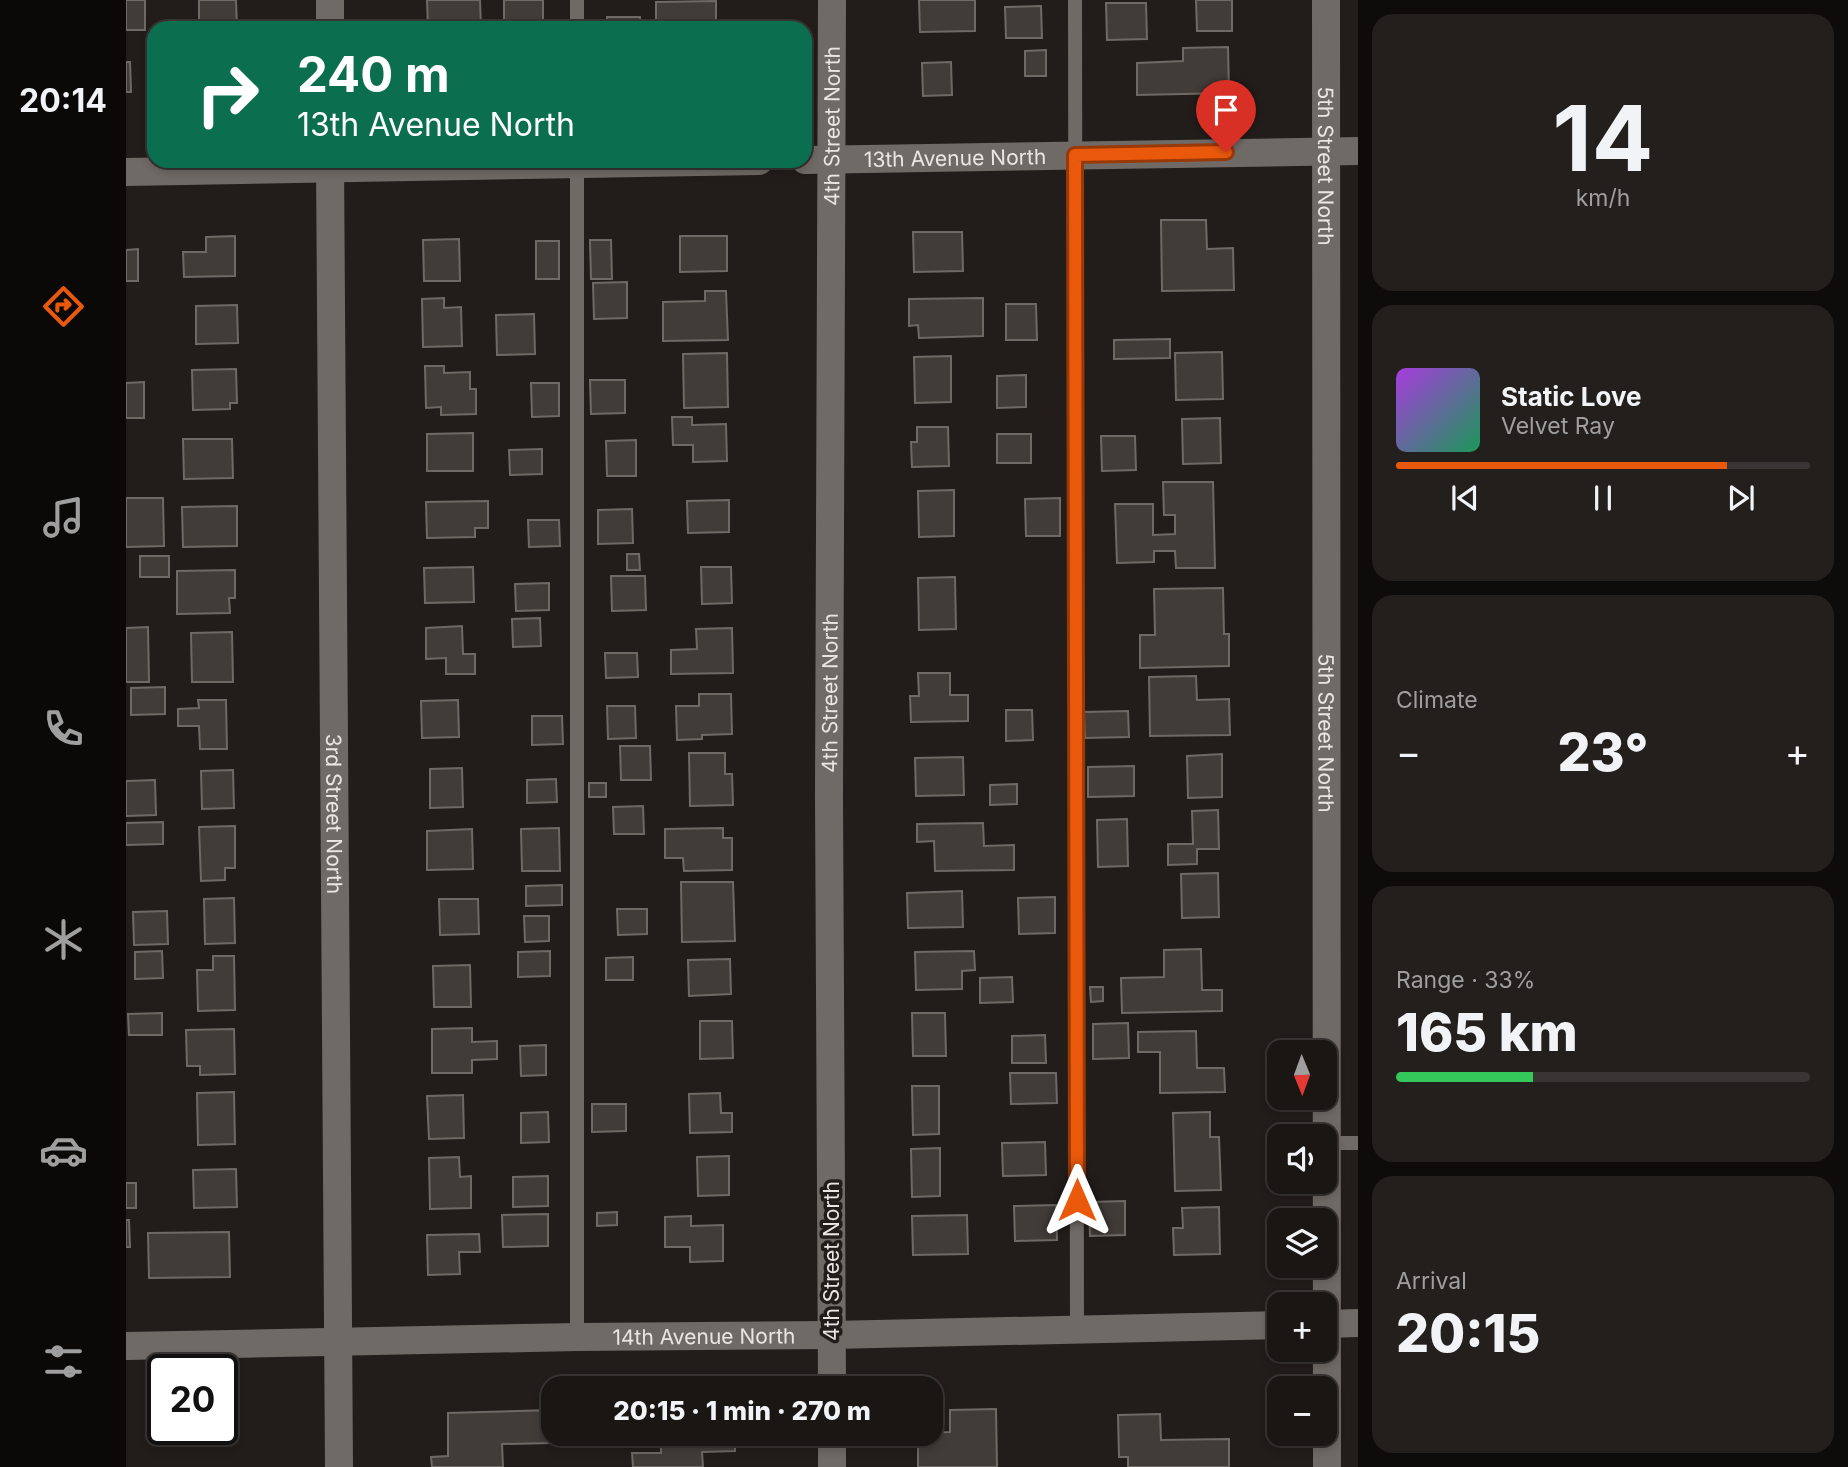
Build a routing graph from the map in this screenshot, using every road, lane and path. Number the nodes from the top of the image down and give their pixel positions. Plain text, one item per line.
1 (330, 0) edge
2 (577, 0) edge
3 (832, 0) edge
4 (1075, 0) edge
5 (1326, 0) edge
6 (330, 21) edge
7 (577, 21) edge
8 (1327, 150) junction
9 (1358, 150) edge
10 (1075, 155) junction
11 (818, 160) edge
12 (243, 168) edge
13 (330, 168) edge
14 (577, 168) edge
15 (126, 172) edge
16 (1326, 1124) edge
17 (1337, 1143) edge
18 (1358, 1143) edge
19 (1326, 1194) edge
20 (1326, 1292) edge
21 (1358, 1323) edge
22 (1337, 1324) edge
23 (1267, 1325) edge
24 (1077, 1329) junction
25 (832, 1335) junction
26 (577, 1338) junction
27 (338, 1342) junction
28 (126, 1346) edge
29 (1326, 1362) edge
30 (832, 1376) edge
31 (832, 1446) edge
32 (339, 1467) edge
33 (832, 1467) edge
34 (1327, 1467) edge

1 - 6 street
2 - 7 lane
3 - 11 street, 4th Street North
4 - 10 lane
5 - 8 street, 5th Street North
8 - 9 street, 13th Avenue North
8 - 10 street, 13th Avenue North
8 - 16 street, 5th Street North
10 - 11 street, 13th Avenue North
10 - 24 lane
11 - 25 street, 4th Street North
12 - 15 street
13 - 27 street, 3rd Street North
14 - 26 lane
17 - 18 lane
19 - 20 street, 5th Street North
21 - 22 street
23 - 24 street, 14th Avenue North
24 - 25 street, 14th Avenue North
25 - 26 street, 14th Avenue North
25 - 30 street, 4th Street North
26 - 27 street, 14th Avenue North
27 - 28 street, 14th Avenue North
27 - 32 street, 3rd Street North
29 - 34 street, 5th Street North
31 - 33 street

